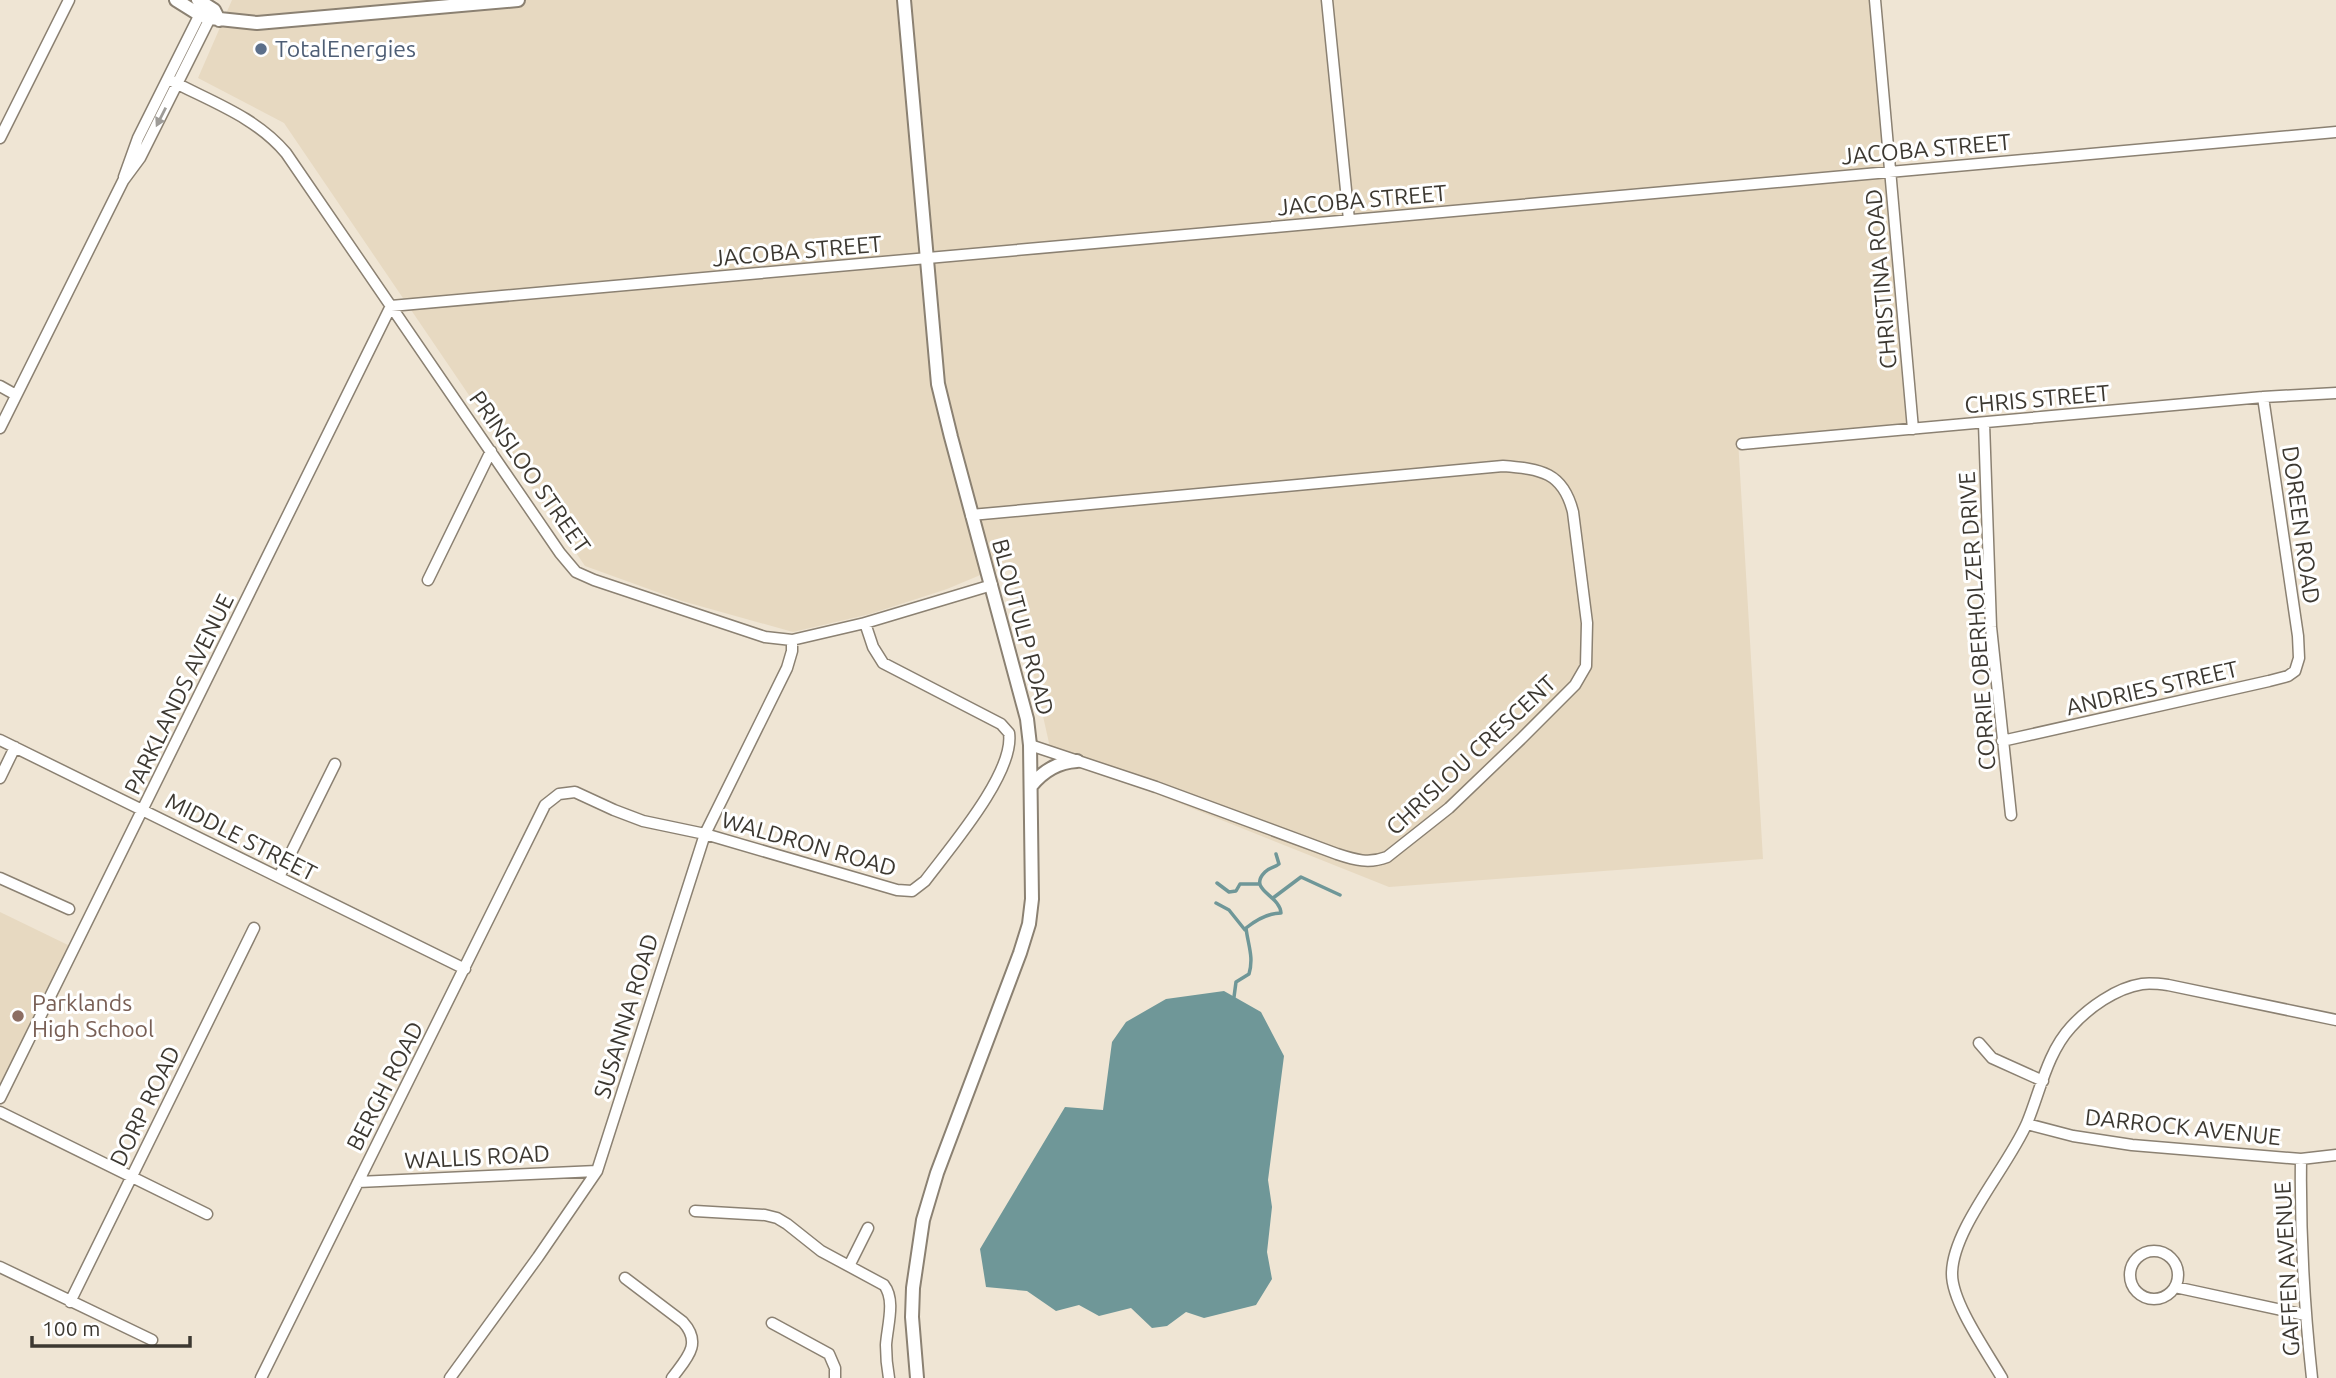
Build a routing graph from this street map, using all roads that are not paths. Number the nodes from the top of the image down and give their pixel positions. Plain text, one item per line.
1 (68, 0) edge
2 (176, 0) edge
3 (518, 0) edge
4 (904, 0) edge
5 (1327, 0) edge
6 (1875, 0) edge
7 (208, 11) edge
8 (172, 82) junction
9 (2336, 132) edge
10 (0, 138) edge
11 (1892, 171) junction
12 (1349, 220) junction
13 (926, 259) junction
14 (391, 306) junction
15 (0, 386) edge
16 (2336, 393) edge
17 (16, 395) junction
18 (2263, 397) junction
19 (1984, 423) junction
20 (0, 428) edge
21 (1913, 429) junction
22 (1742, 444) dead end
23 (491, 451) junction
24 (971, 515) junction
25 (428, 580) dead end
26 (992, 585) junction
27 (865, 623) junction
28 (792, 640) junction
29 (2299, 658) joint
30 (0, 740) edge
31 (2002, 741) junction
32 (1030, 745) junction
33 (15, 747) junction
34 (1077, 761) junction
35 (335, 764) dead end
36 (0, 778) edge
37 (1031, 786) junction
38 (144, 809) junction
39 (542, 811) joint
40 (2011, 815) dead end
41 (705, 834) junction
42 (279, 877) junction
43 (0, 878) edge
44 (69, 909) dead end
45 (254, 928) dead end
46 (465, 969) junction
47 (2336, 1020) edge
48 (1979, 1043) dead end
49 (2043, 1081) junction
50 (0, 1098) edge
51 (0, 1112) edge
52 (2027, 1124) junction
53 (2336, 1155) edge
54 (2301, 1159) junction
55 (597, 1171) junction
56 (131, 1177) junction
57 (358, 1182) junction
58 (695, 1211) dead end
59 (207, 1214) dead end
60 (868, 1228) dead end
61 (849, 1266) junction
62 (0, 1267) edge
63 (625, 1278) dead end
64 (2175, 1287) junction
65 (70, 1302) junction
66 (2305, 1315) junction
67 (772, 1322) dead end
68 (152, 1340) dead end
69 (261, 1378) edge
70 (450, 1378) edge
71 (671, 1378) edge
72 (835, 1378) edge
73 (889, 1378) edge
74 (917, 1378) edge
75 (2002, 1378) edge
76 (2312, 1378) edge

1 - 10 street
2 - 7 street
3 - 7 street
4 - 13 street, BLOUTULP ROAD
5 - 12 street
6 - 11 street, CHRISTINA ROAD
7 - 8 street
8 - 14 street, PRINSLOO STREET
8 - 17 street
9 - 11 street, JACOBA STREET
11 - 12 street, JACOBA STREET
11 - 21 street, CHRISTINA ROAD
12 - 13 street, JACOBA STREET
13 - 14 street, JACOBA STREET
13 - 24 street, BLOUTULP ROAD
14 - 23 street, PRINSLOO STREET
14 - 38 street, PARKLANDS AVENUE
15 - 17 street
16 - 18 street, CHRIS STREET
17 - 20 street
18 - 19 street, CHRIS STREET
18 - 29 street, DOREEN ROAD
19 - 21 street, CHRIS STREET
19 - 31 street, CORRIE OBERHOLZER DRIVE
21 - 22 street, CHRIS STREET
23 - 25 street
23 - 28 street, PRINSLOO STREET
24 - 26 street, BLOUTULP ROAD
24 - 34 street, CHRISLOU CRESCENT
26 - 27 street, PRINSLOO STREET
26 - 32 street, BLOUTULP ROAD
27 - 28 street, PRINSLOO STREET
27 - 41 street, WALDRON ROAD
28 - 41 street, SUSANNA ROAD
29 - 31 street, ANDRIES STREET
30 - 33 street, MIDDLE STREET
31 - 40 street, CORRIE OBERHOLZER DRIVE
32 - 34 street, CHRISLOU CRESCENT
32 - 37 street, BLOUTULP ROAD
33 - 36 street
33 - 38 street, MIDDLE STREET
34 - 37 street
35 - 42 street
37 - 74 street, BLOUTULP ROAD
38 - 42 street, MIDDLE STREET
38 - 50 street, PARKLANDS AVENUE
39 - 41 street, WALDRON ROAD
39 - 46 street, BERGH ROAD
41 - 55 street, SUSANNA ROAD
42 - 46 street, MIDDLE STREET
43 - 44 street
45 - 56 street, DORP ROAD
46 - 57 street, BERGH ROAD
47 - 49 street
48 - 49 street
49 - 52 street
51 - 56 street
52 - 54 street, DARROCK AVENUE
52 - 75 street
53 - 54 street, DARROCK AVENUE
54 - 66 street, GAFFEN AVENUE
55 - 57 street, WALLIS ROAD
55 - 70 street, SUSANNA ROAD
56 - 59 street
56 - 65 street, DORP ROAD
57 - 69 street, BERGH ROAD
58 - 61 street
60 - 61 street
61 - 73 street
62 - 65 street
63 - 71 street
64 - 64 street
64 - 66 street
65 - 68 street
66 - 76 street, GAFFEN AVENUE
67 - 72 street

